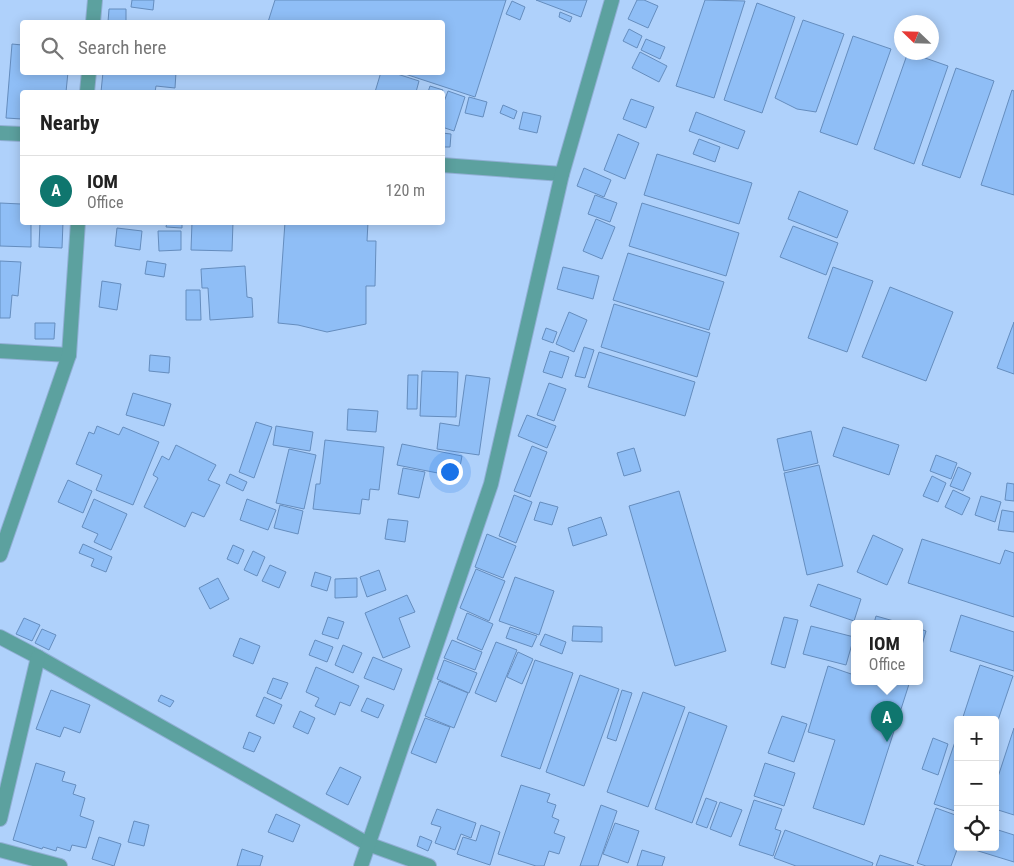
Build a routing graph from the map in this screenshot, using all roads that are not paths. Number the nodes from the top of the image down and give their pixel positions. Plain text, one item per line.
1 (95, 0) edge
2 (612, 0) edge
3 (93, 20) edge
4 (89, 75) edge
5 (87, 90) edge
6 (0, 133) edge
7 (20, 134) edge
8 (445, 165) edge
9 (562, 174) junction
10 (78, 225) edge
11 (0, 351) edge
12 (68, 355) junction
13 (0, 555) edge
14 (0, 637) edge
15 (38, 657) junction
16 (0, 819) edge
17 (368, 844) junction
18 (0, 850) edge
19 (60, 866) edge
20 (361, 866) edge
21 (429, 866) edge

1 - 3 street
2 - 9 street
4 - 5 street
6 - 7 street
8 - 9 street
9 - 17 street
10 - 12 street
11 - 12 street
12 - 13 street
14 - 15 street
15 - 16 street
15 - 17 street
17 - 20 street
17 - 21 street
18 - 19 street

